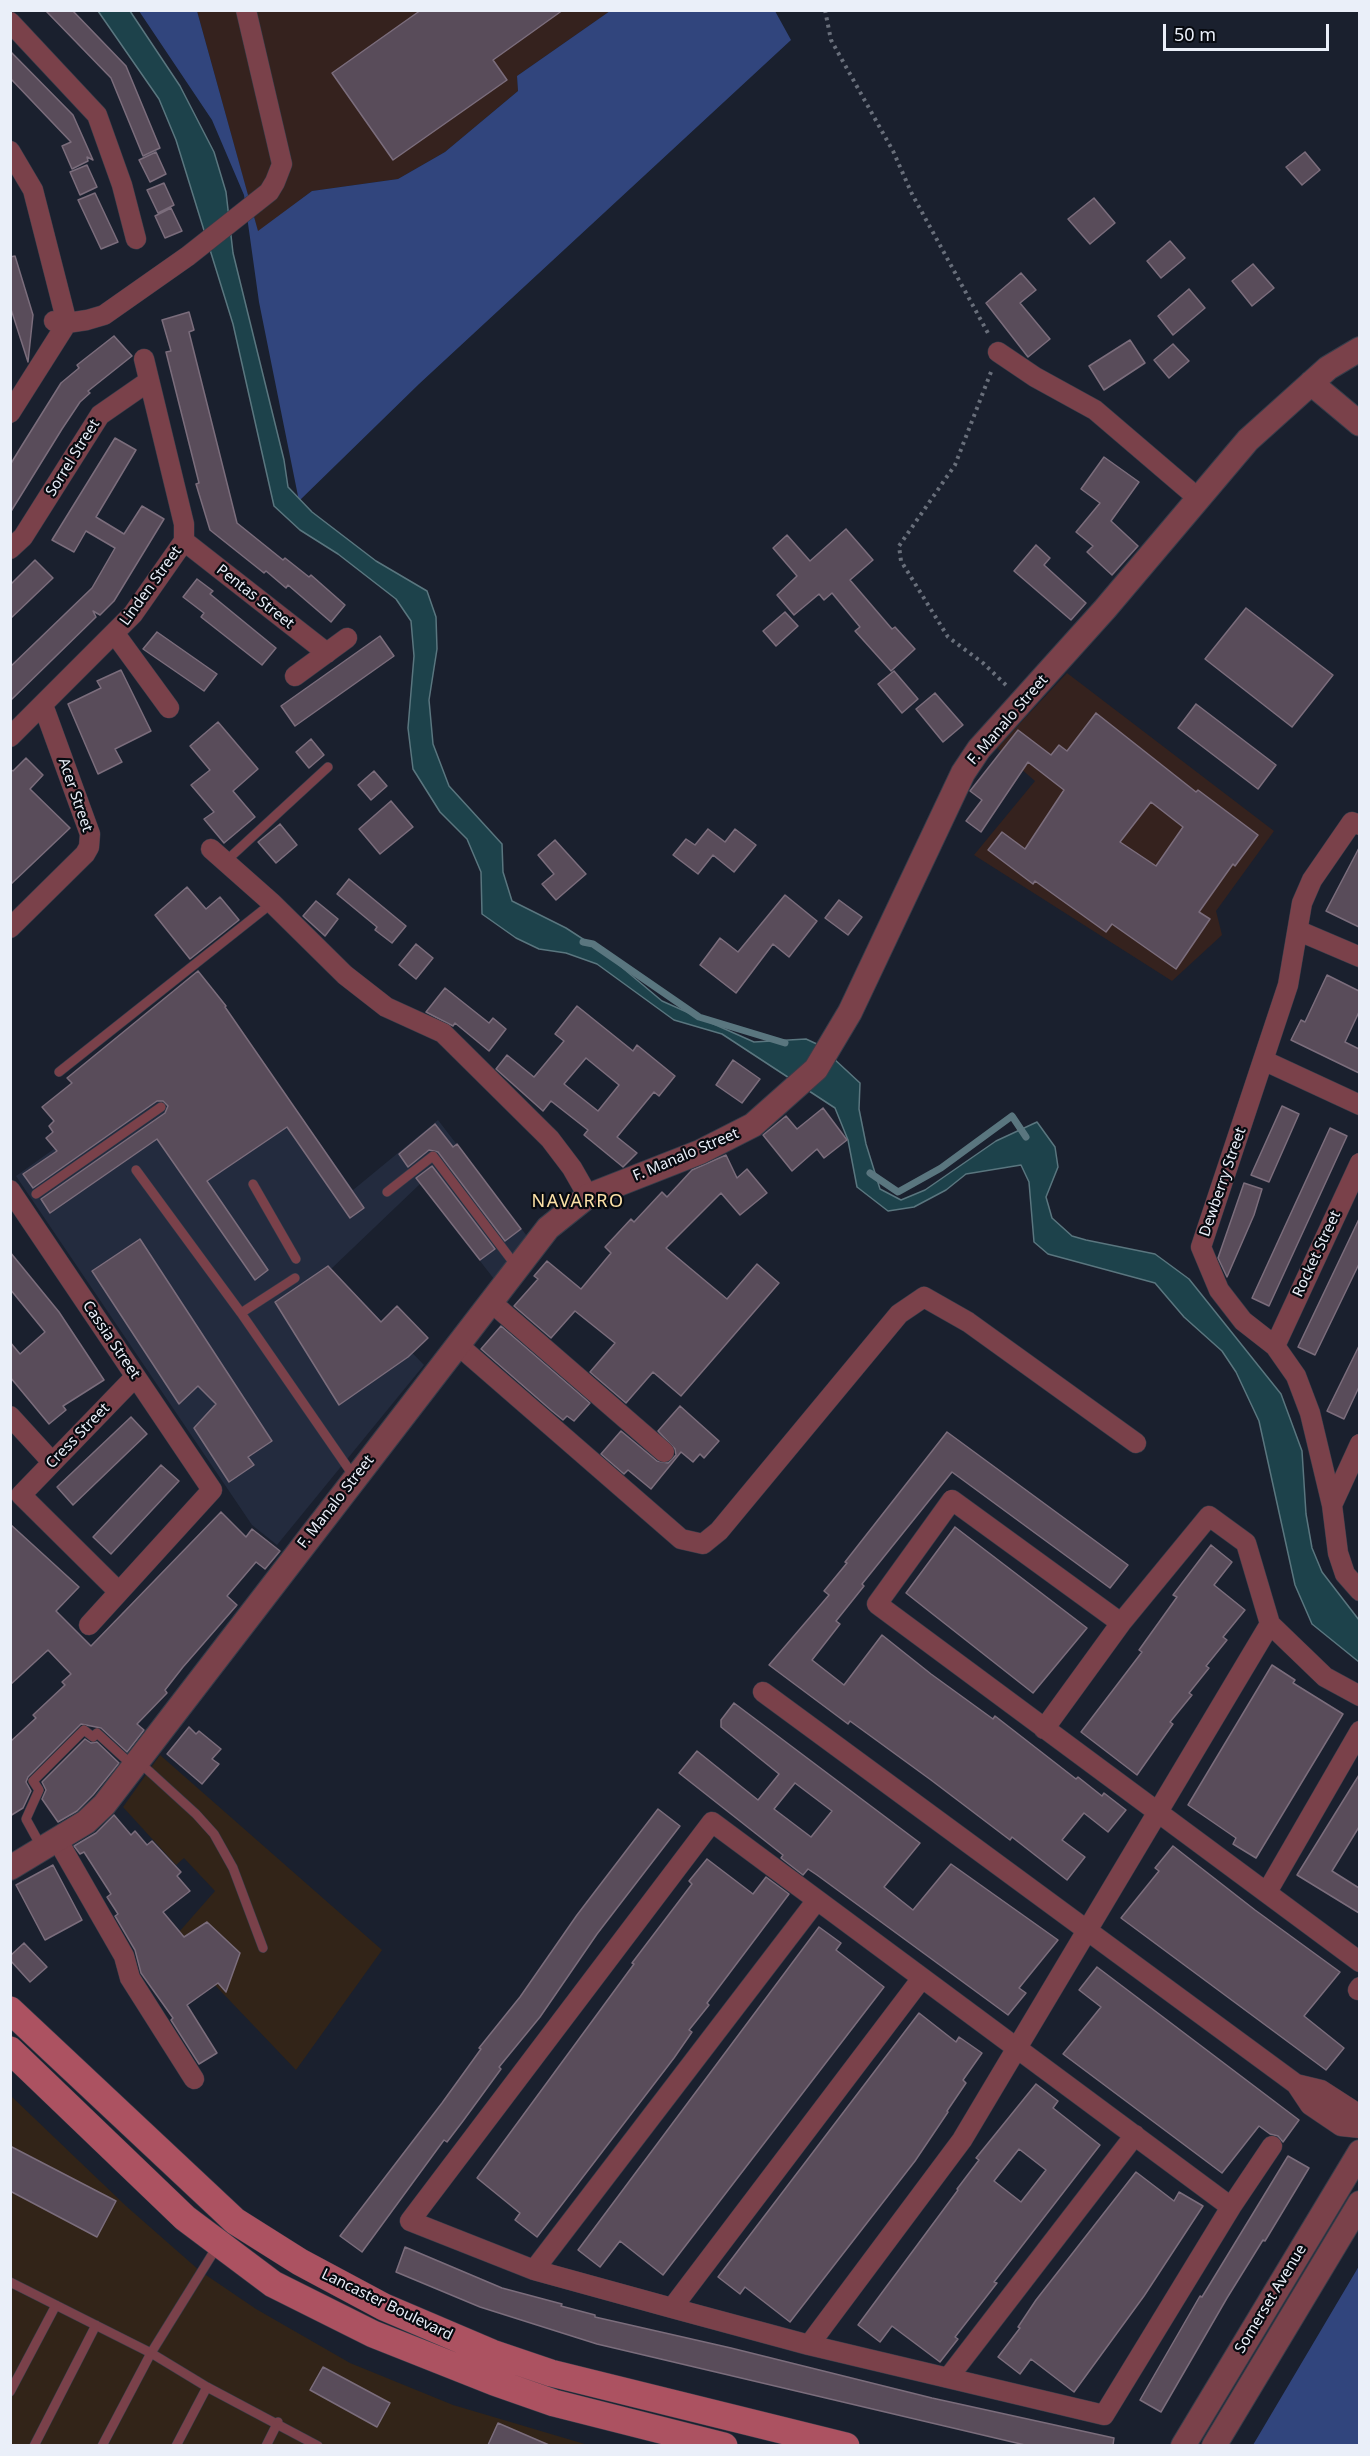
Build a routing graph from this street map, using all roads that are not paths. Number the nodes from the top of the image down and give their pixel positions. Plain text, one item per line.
1 (246, 10) edge
2 (10, 22) edge
3 (10, 151) edge
4 (136, 239) dead end
5 (60, 322) junction
6 (1359, 349) edge
7 (998, 352) road end
8 (144, 358) dead end
9 (149, 381) junction
10 (1311, 383) junction
11 (10, 413) edge
12 (1359, 424) edge
13 (1199, 499) junction
14 (184, 541) junction
15 (10, 549) edge
16 (115, 634) junction
17 (347, 638) dead end
18 (327, 653) junction
19 (295, 676) dead end
20 (43, 705) junction
21 (169, 708) dead end
22 (10, 737) edge
23 (328, 767) dead end
24 (1356, 824) edge
25 (218, 855) joint
26 (272, 903) junction
27 (10, 928) edge
28 (1299, 931) junction
29 (1359, 957) edge
30 (1265, 1061) junction
31 (58, 1072) dead end
32 (1359, 1105) edge
33 (160, 1107) dead end
34 (1359, 1163) edge
35 (136, 1170) dead end
36 (253, 1184) dead end
37 (10, 1190) edge
38 (387, 1192) dead end
39 (36, 1194) dead end
40 (588, 1196) junction
41 (296, 1259) dead end
42 (517, 1268) junction
43 (295, 1278) dead end
44 (491, 1302) junction
45 (241, 1313) junction
46 (458, 1345) junction
47 (1275, 1346) junction
48 (135, 1377) junction
49 (10, 1416) edge
50 (1136, 1443) dead end
51 (1359, 1444) edge
52 (664, 1452) dead end
53 (52, 1462) junction
54 (355, 1478) junction
55 (1332, 1505) junction
56 (1359, 1591) edge
57 (119, 1592) junction
58 (1121, 1623) junction
59 (1270, 1624) junction
60 (89, 1625) dead end
61 (764, 1692) dead end
62 (1359, 1696) edge
63 (1044, 1729) junction
64 (1359, 1731) edge
65 (135, 1764) junction
66 (1158, 1811) junction
67 (51, 1846) junction
68 (10, 1868) edge
69 (1267, 1892) junction
70 (817, 1900) junction
71 (1089, 1930) junction
72 (263, 1948) dead end
73 (1359, 1962) edge
74 (922, 1978) junction
75 (10, 2010) edge
76 (1017, 2048) junction
77 (10, 2050) edge
78 (194, 2079) dead end
79 (1358, 2127) edge
80 (1135, 2135) junction
81 (1272, 2146) dead end
82 (1359, 2152) edge
83 (1359, 2203) edge
84 (1231, 2207) junction
85 (227, 2233) junction
86 (534, 2270) junction
87 (12, 2286) edge
88 (56, 2305) junction
89 (672, 2308) junction
90 (96, 2325) junction
91 (809, 2345) junction
92 (151, 2353) junction
93 (948, 2378) junction
94 (207, 2387) junction
95 (10, 2392) edge
96 (278, 2422) junction
97 (34, 2445) edge
98 (102, 2445) edge
99 (176, 2445) edge
100 (266, 2445) edge
101 (318, 2445) edge
102 (724, 2445) edge
103 (846, 2445) edge
104 (1183, 2445) edge
105 (1214, 2445) edge

1 - 5 street
2 - 4 street
3 - 5 street
5 - 11 street
6 - 10 street, F. Manalo Street
7 - 13 street
8 - 9 street, Linden Street
9 - 14 street, Linden Street
9 - 15 street, Sorrel Street
10 - 12 street
10 - 13 street, F. Manalo Street
13 - 40 street, F. Manalo Street
14 - 16 street, Linden Street
14 - 18 street, Pentas Street
16 - 20 street, Linden Street
16 - 21 street
17 - 18 street
18 - 19 street
20 - 22 street, Linden Street
20 - 27 street, Acer Street
23 - 25 lane
24 - 28 street, Dewberry Street
25 - 26 street
26 - 31 lane
26 - 40 street
28 - 29 street
28 - 30 street, Dewberry Street
30 - 32 street
30 - 47 street, Dewberry Street
33 - 39 lane
34 - 47 street, Rocket Street
35 - 45 lane
36 - 41 lane
37 - 48 street, Cassia Street
38 - 42 lane
40 - 42 street, F. Manalo Street
42 - 44 street, F. Manalo Street
43 - 45 lane
44 - 46 street, F. Manalo Street
44 - 52 street
45 - 54 lane
46 - 50 street
46 - 54 street, F. Manalo Street
47 - 55 street, Dewberry Street
48 - 53 street, Cress Street
48 - 57 street, Cassia Street
49 - 53 street
51 - 55 street
53 - 57 street, Cress Street
54 - 65 street, F. Manalo Street
55 - 56 street, Dewberry Street
57 - 60 street
58 - 59 street
58 - 63 street
58 - 63 street
59 - 62 street
59 - 66 street
61 - 71 street
63 - 66 street
64 - 69 street
65 - 67 street, F. Manalo Street
65 - 67 lane
65 - 72 lane
66 - 69 street
66 - 71 street
67 - 68 street, F. Manalo Street
67 - 78 street
69 - 73 street
70 - 74 street
70 - 86 street
70 - 86 street
71 - 76 street
71 - 79 street
74 - 76 street
74 - 89 street
75 - 85 main road, Lancaster Boulevard
76 - 80 street
76 - 91 street
77 - 85 main road, Lancaster Boulevard
80 - 84 street
80 - 93 street
81 - 84 street
82 - 104 street, Somerset Avenue
83 - 105 street, Somerset Avenue
84 - 93 street
85 - 92 lane
85 - 102 main road, Lancaster Boulevard
85 - 103 main road, Lancaster Boulevard
86 - 89 street
87 - 88 lane
88 - 90 lane
88 - 95 lane
89 - 91 street
90 - 92 lane
90 - 97 lane
91 - 93 street
92 - 94 lane
92 - 98 lane
94 - 96 lane
94 - 99 lane
96 - 100 lane
96 - 101 lane

